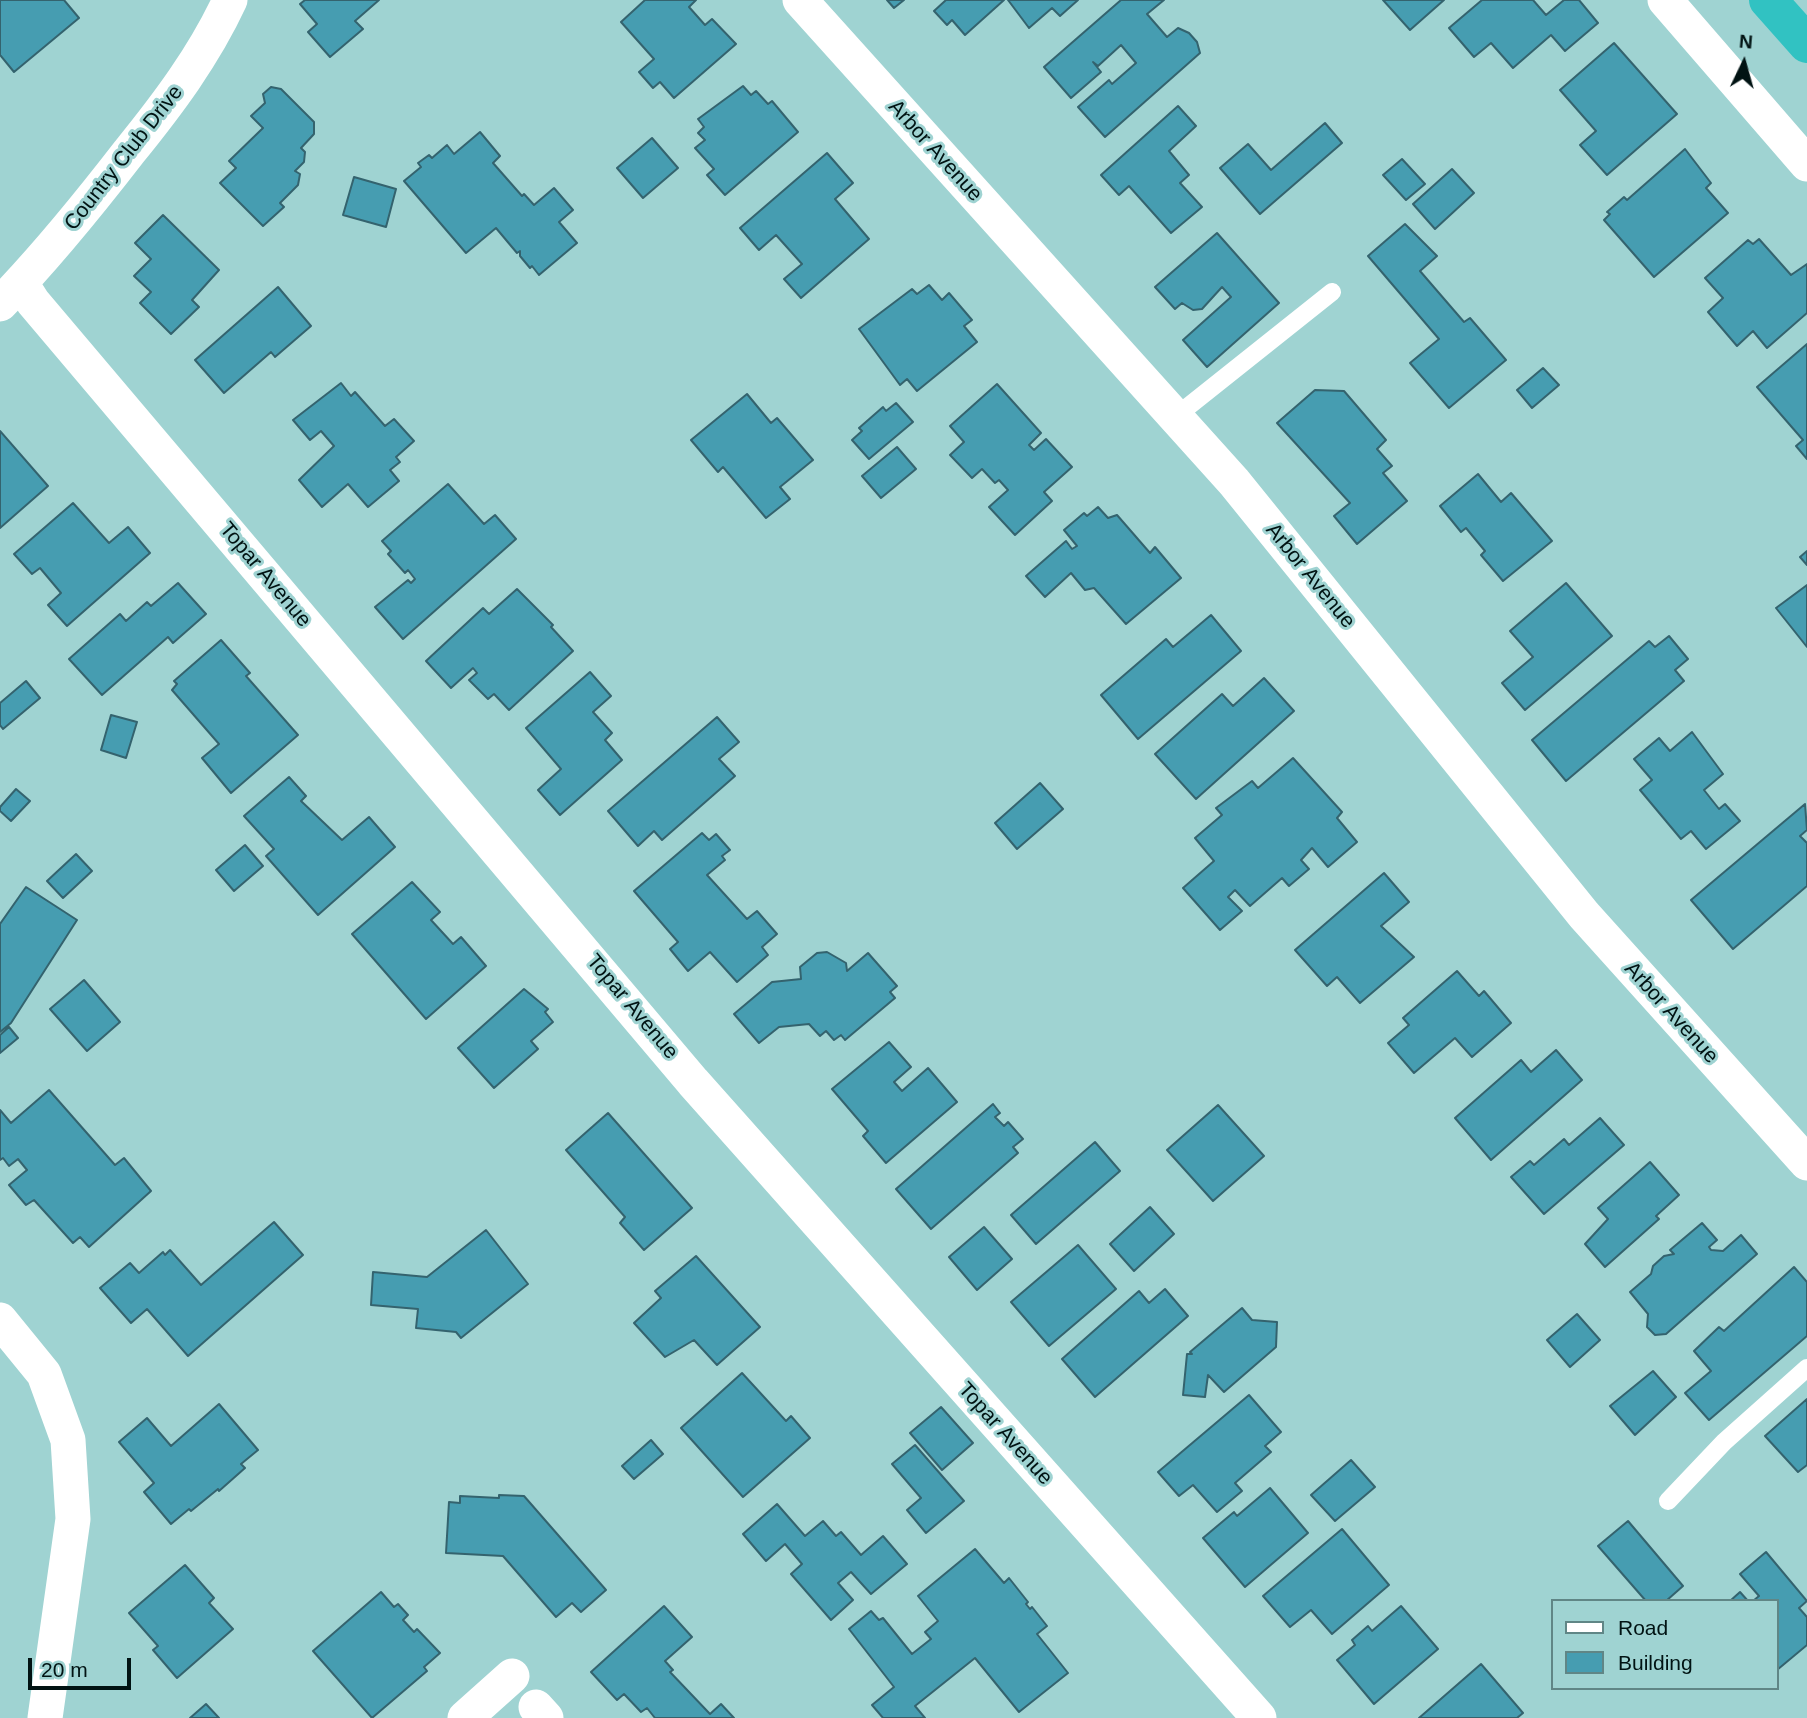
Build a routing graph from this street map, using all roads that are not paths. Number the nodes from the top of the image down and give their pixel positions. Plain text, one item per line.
1 (230, 0) edge
2 (800, 0) edge
3 (1665, 0) edge
4 (1768, 0) edge
5 (1807, 44) edge
6 (1807, 164) edge
7 (1332, 292) dead end
8 (10, 293) edge
9 (1175, 417) junction
10 (1807, 1163) edge
11 (0, 1320) edge
12 (1807, 1368) edge
13 (1668, 1501) dead end
14 (512, 1676) dead end
15 (45, 1718) edge
16 (465, 1718) edge
17 (1259, 1718) edge

1 - 8 street, Country Club Drive
2 - 9 street, Arbor Avenue
3 - 6 street
4 - 5 highway
7 - 9 lane
8 - 17 street, Topar Avenue
9 - 10 street, Arbor Avenue
11 - 15 street
12 - 13 lane
14 - 16 street

